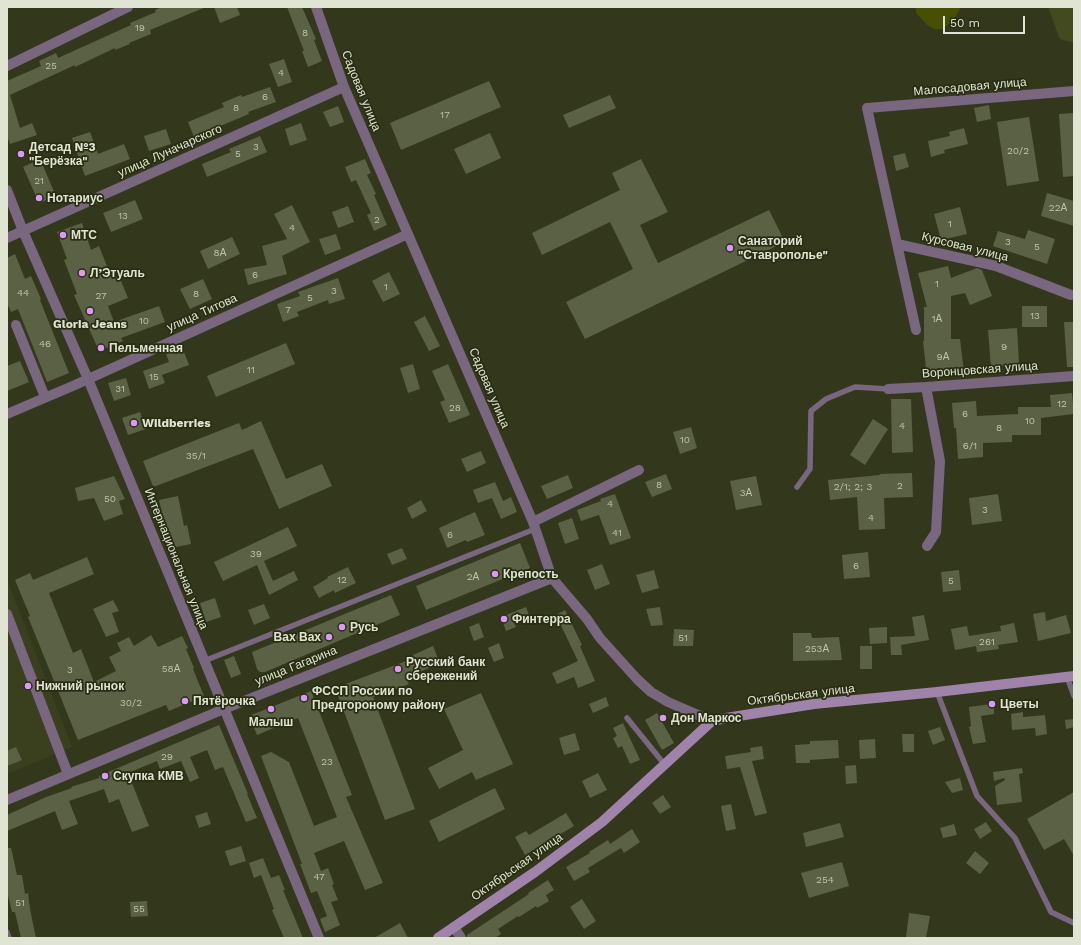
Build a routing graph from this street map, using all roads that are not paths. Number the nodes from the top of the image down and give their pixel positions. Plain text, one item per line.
1 (128, 7) edge
2 (316, 7) edge
3 (7, 66) edge
4 (344, 87) junction
5 (1074, 91) edge
6 (7, 190) edge
7 (23, 231) junction
8 (408, 234) junction
9 (7, 238) edge
10 (897, 244) junction
11 (1073, 296) edge
12 (16, 324) dead end
13 (916, 330) dead end
14 (1074, 376) edge
15 (88, 379) junction
16 (926, 387) junction
17 (888, 389) joint
18 (45, 397) junction
19 (7, 414) edge
20 (639, 470) dead end
21 (797, 486) dead end
22 (534, 526) junction
23 (927, 546) dead end
24 (552, 578) junction
25 (7, 614) edge
26 (204, 661) junction
27 (1070, 676) edge
28 (937, 692) junction
29 (1074, 696) edge
30 (224, 709) junction
31 (627, 718) dead end
32 (712, 721) junction
33 (665, 765) junction
34 (68, 774) junction
35 (7, 800) edge
36 (1074, 923) edge
37 (454, 926) junction
38 (7, 932) edge
39 (9, 938) edge
40 (319, 938) edge
41 (438, 938) edge
42 (461, 938) edge

1 - 3 street
2 - 4 street, Садовая улица
4 - 7 street, улица Луначарского
4 - 8 street, Садовая улица
5 - 10 street, Малосадовая улица
6 - 7 street, Интернациональная улица
7 - 9 street, улица Луначарского
7 - 15 street, Интернациональная улица
8 - 15 street, улица Титова
8 - 22 street, Садовая улица
10 - 11 street, Курсовая улица
10 - 13 street
12 - 18 street
14 - 16 street, Воронцовская улица
15 - 18 street, улица Титова
15 - 26 street, Интернациональная улица
16 - 17 street, Воронцовская улица
16 - 23 street
17 - 21 lane
18 - 19 street, улица Титова
20 - 22 street
22 - 24 street, Садовая улица
22 - 26 lane
24 - 30 street, улица Гагарина
24 - 32 street, Садовая улица
25 - 34 street
26 - 30 street, Интернациональная улица
27 - 28 main road, Октябрьская улица
27 - 29 lane
28 - 32 main road, Октябрьская улица
28 - 36 lane
30 - 34 street, улица Гагарина
30 - 40 street, Интернациональная улица
31 - 33 lane
32 - 33 main road, Октябрьская улица
33 - 37 main road, Октябрьская улица
34 - 35 street, улица Гагарина
37 - 41 main road, Октябрьская улица
37 - 42 street
38 - 39 lane

